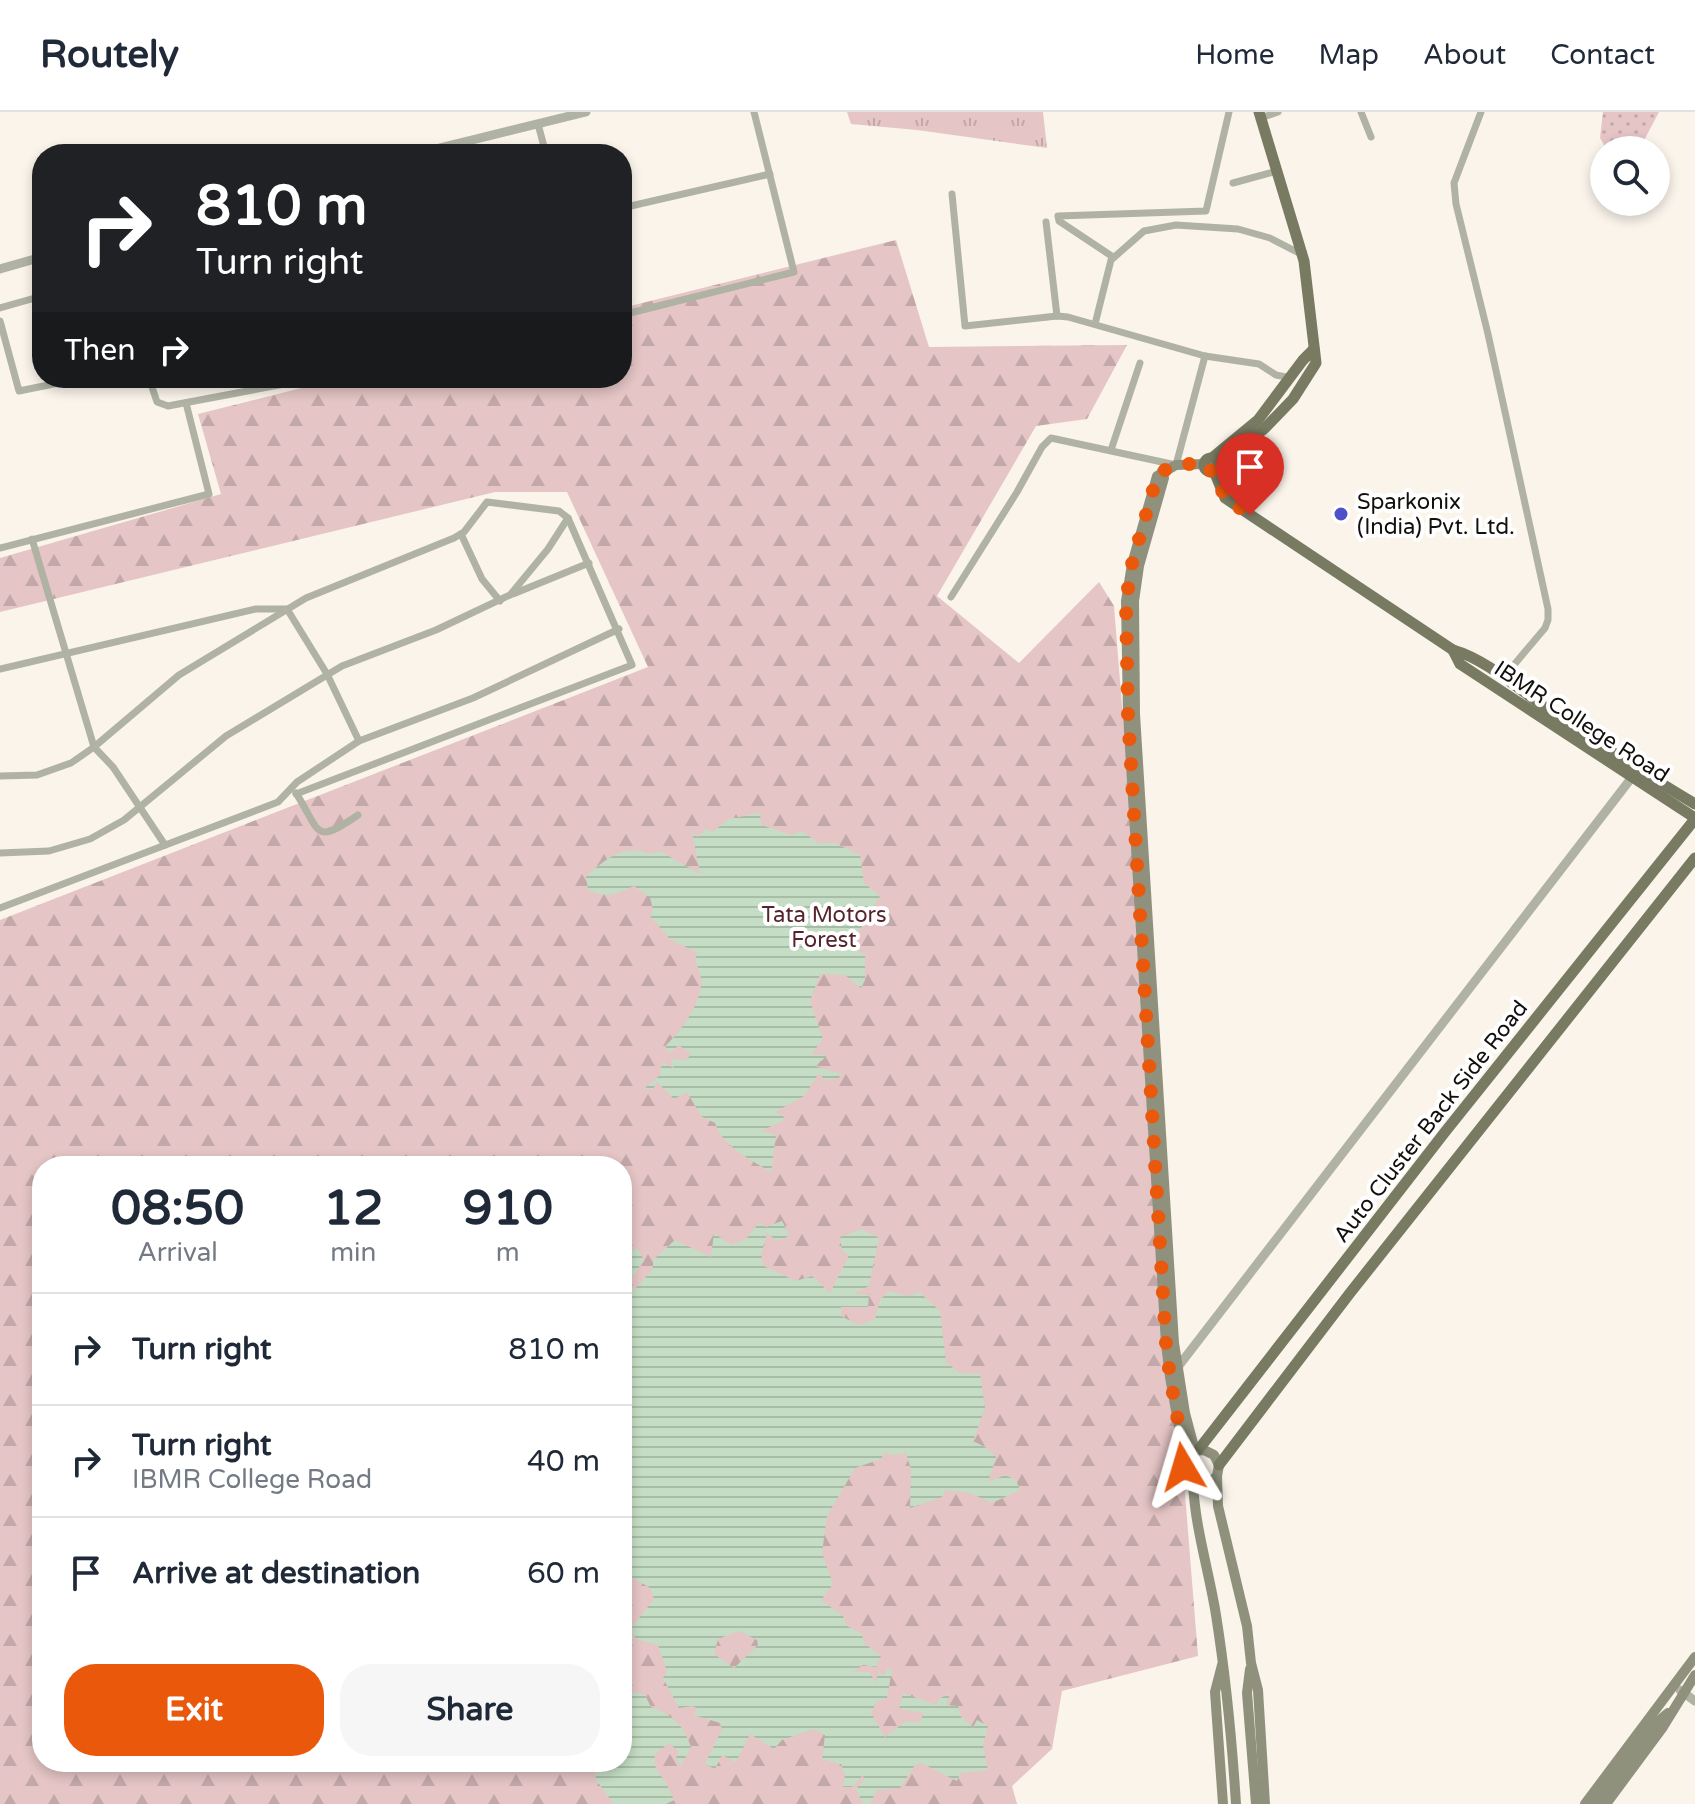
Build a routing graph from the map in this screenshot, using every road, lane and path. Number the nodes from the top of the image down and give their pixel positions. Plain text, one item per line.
1 (586, 112) edge
2 (754, 112) edge
3 (1229, 112) edge
4 (1278, 112) edge
5 (1361, 112) edge
6 (1481, 112) edge
7 (1260, 115) edge
8 (538, 124) junction
9 (1371, 137) dead end
10 (456, 144) edge
11 (543, 144) edge
12 (1277, 171) junction
13 (770, 174) junction
14 (1233, 183) dead end
15 (952, 194) dead end
16 (632, 206) edge
17 (1046, 222) dead end
18 (1303, 255) junction
19 (1113, 257) junction
20 (32, 260) edge
21 (0, 269) edge
22 (32, 299) edge
23 (0, 308) edge
24 (632, 312) edge
25 (1057, 316) junction
26 (0, 321) edge
27 (1095, 324) junction
28 (3, 338) edge
29 (1314, 349) junction
30 (1205, 356) junction
31 (1140, 363) dead end
32 (1291, 378) junction
33 (34, 388) edge
34 (153, 388) edge
35 (264, 388) edge
36 (186, 403) junction
37 (1111, 450) junction
38 (1212, 464) junction
39 (1176, 465) junction
40 (568, 518) junction
41 (461, 534) junction
42 (32, 539) junction
43 (0, 548) edge
44 (589, 563) junction
45 (510, 595) junction
46 (951, 597) dead end
47 (500, 601) junction
48 (287, 609) junction
49 (619, 629) junction
50 (66, 653) junction
51 (0, 669) edge
52 (327, 674) junction
53 (1499, 682) junction
54 (359, 741) junction
55 (94, 747) junction
56 (1634, 774) junction
57 (0, 776) edge
58 (294, 791) junction
59 (1695, 804) edge
60 (141, 807) junction
61 (358, 815) dead end
62 (1695, 819) edge
63 (165, 845) junction
64 (0, 853) edge
65 (1695, 858) edge
66 (0, 908) edge
67 (1173, 1373) junction
68 (1197, 1450) junction
69 (1185, 1460) junction
70 (1218, 1470) junction
71 (1193, 1483) junction
72 (1695, 1657) edge
73 (1223, 1660) junction
74 (1251, 1663) junction
75 (1695, 1675) edge
76 (1678, 1688) junction
77 (1695, 1701) edge
78 (1670, 1712) junction
79 (1223, 1804) edge
80 (1236, 1804) edge
81 (1256, 1804) edge
82 (1265, 1804) edge
83 (1585, 1804) edge
84 (1596, 1804) edge
85 (1606, 1804) edge

1 - 8 street
2 - 13 street
3 - 19 street
4 - 7 street
5 - 9 street
6 - 53 street
7 - 12 main road
8 - 10 street
8 - 11 street
12 - 14 street
12 - 18 main road
13 - 16 street
13 - 24 street
15 - 25 street
17 - 25 street
18 - 19 street
18 - 29 main road
19 - 27 street
20 - 21 street
22 - 23 street
25 - 27 street
26 - 28 street
27 - 30 street
28 - 33 street
29 - 32 main road
29 - 38 main road
30 - 32 street
30 - 39 street
31 - 37 street
32 - 38 main road
34 - 36 street
35 - 36 street
36 - 42 street
37 - 39 street
37 - 46 street
38 - 39 main road
38 - 53 main road, IBMR College Road
39 - 67 main road
40 - 41 street
40 - 44 street
40 - 45 street
41 - 47 street
41 - 48 street
42 - 43 street
42 - 50 street
44 - 45 street
44 - 49 street
45 - 47 street
47 - 52 street
48 - 50 street
48 - 52 street
48 - 55 street
49 - 54 street
49 - 58 street
50 - 51 street
50 - 55 street
52 - 54 street
52 - 60 street
53 - 56 main road, IBMR College Road
54 - 58 street
55 - 57 street
55 - 60 street
56 - 59 main road, IBMR College Road
56 - 62 main road, IBMR College Road
56 - 67 street
58 - 61 street
58 - 63 street
60 - 63 street
60 - 64 street
62 - 68 main road, Auto Cluster Back Side Road
63 - 66 street
65 - 70 main road, Auto Cluster Back Side Road
67 - 68 main road
67 - 69 main road
68 - 69 main road, Auto Cluster Back Side Road
68 - 70 main road
69 - 71 main road
70 - 71 main road
70 - 74 main road
71 - 73 main road
72 - 76 main road
73 - 79 main road
73 - 80 main road
74 - 81 main road
74 - 82 main road
75 - 76 main road
76 - 77 street
76 - 78 main road
76 - 83 main road
78 - 84 main road
78 - 85 main road

